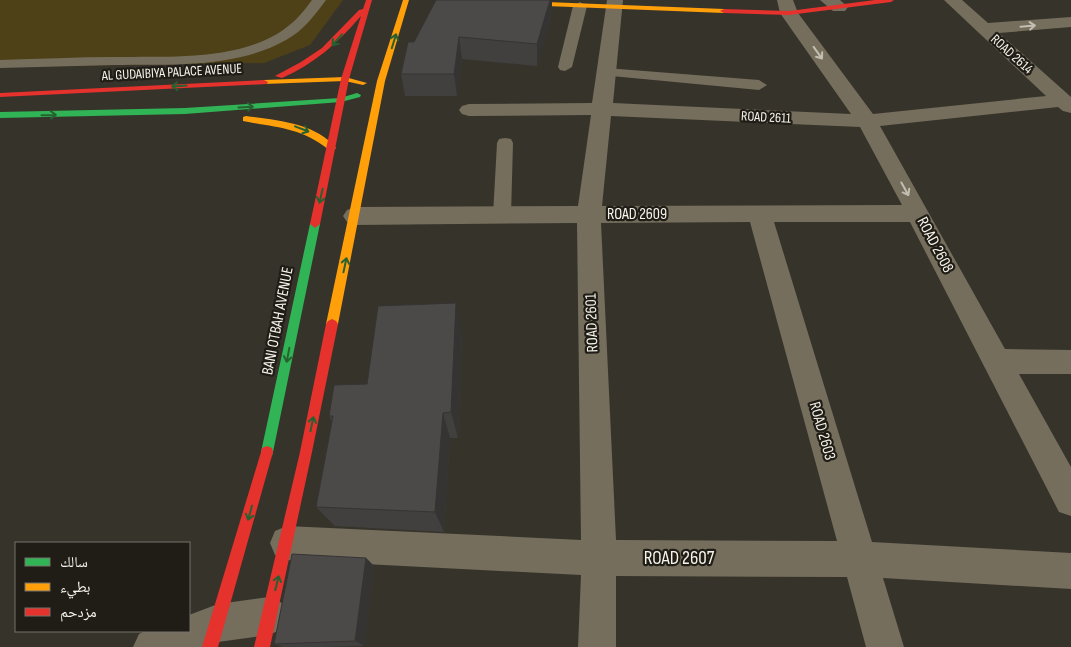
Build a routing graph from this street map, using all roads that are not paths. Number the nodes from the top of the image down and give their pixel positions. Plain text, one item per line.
1 (319, 0) edge
2 (406, 0) edge
3 (444, 0) edge
4 (891, 0) edge
5 (952, 0) edge
6 (369, 1) edge
7 (483, 1) edge
8 (615, 4) edge
9 (833, 4) edge
10 (580, 6) junction
11 (787, 7) edge
12 (1071, 22) edge
13 (984, 29) junction
14 (0, 64) edge
15 (565, 67) dead end
16 (606, 72) junction
17 (345, 80) junction
18 (263, 82) junction
19 (379, 85) junction
20 (759, 85) dead end
21 (0, 95) edge
22 (341, 100) junction
23 (1066, 104) edge
24 (601, 108) junction
25 (469, 110) dead end
26 (185, 111) junction
27 (0, 115) edge
28 (867, 122) junction
29 (505, 143) dead end
30 (332, 148) junction
31 (918, 213) junction
32 (760, 214) junction
33 (502, 215) junction
34 (589, 215) junction
35 (355, 216) junction
36 (996, 361) junction
37 (1071, 362) edge
38 (1071, 500) edge
39 (287, 543) junction
40 (599, 558) junction
41 (860, 560) junction
42 (1071, 571) edge
43 (266, 632) edge
44 (214, 635) edge
45 (152, 647) edge
46 (597, 647) edge
47 (885, 647) edge

1 - 14 lane
19 -> 2 main road
3 - 7 main road
4 - 9 main road
5 - 13 street, ROAD 2614
6 - 17 main road, BANI OTBAH AVENUE
6 -> 18 main road
7 - 10 main road
8 - 10 main road
8 - 11 main road
8 - 16 street, ROAD 2601
9 - 11 main road
10 - 15 lane
11 -> 28 street, ROAD 2608
13 -> 12 street
13 - 23 street, ROAD 2614
16 - 20 lane
16 - 24 street, ROAD 2601
17 - 18 main road, AL GUDAIBIYA PALACE AVENUE
17 - 19 main road, AL GUDAIBIYA PALACE AVENUE
17 - 22 main road, BANI OTBAH AVENUE
18 -> 21 main road, AL GUDAIBIYA PALACE AVENUE
19 - 22 main road
19 - 35 main road
26 -> 22 main road
22 - 30 main road, BANI OTBAH AVENUE
23 - 28 street, ROAD 2611
24 - 25 street, ROAD 2611
24 - 28 street, ROAD 2611
24 - 34 street, ROAD 2601
27 -> 26 main road
26 -> 30 main road
28 -> 31 street, ROAD 2608
29 - 33 lane
30 -> 44 main road, BANI OTBAH AVENUE
31 - 32 street, ROAD 2609
31 - 36 street, ROAD 2608
32 - 34 street, ROAD 2609
32 - 41 street, ROAD 2603
33 - 34 street, ROAD 2609
33 - 35 street, ROAD 2609
34 - 40 street, ROAD 2601
39 -> 35 main road
36 - 37 street
36 - 38 street, ROAD 2608
39 - 40 street, ROAD 2607
43 -> 39 main road
40 - 41 street, ROAD 2607
40 - 46 street, ROAD 2601
41 - 42 street, ROAD 2607
41 - 47 street, ROAD 2603
43 - 44 street
44 - 45 street

